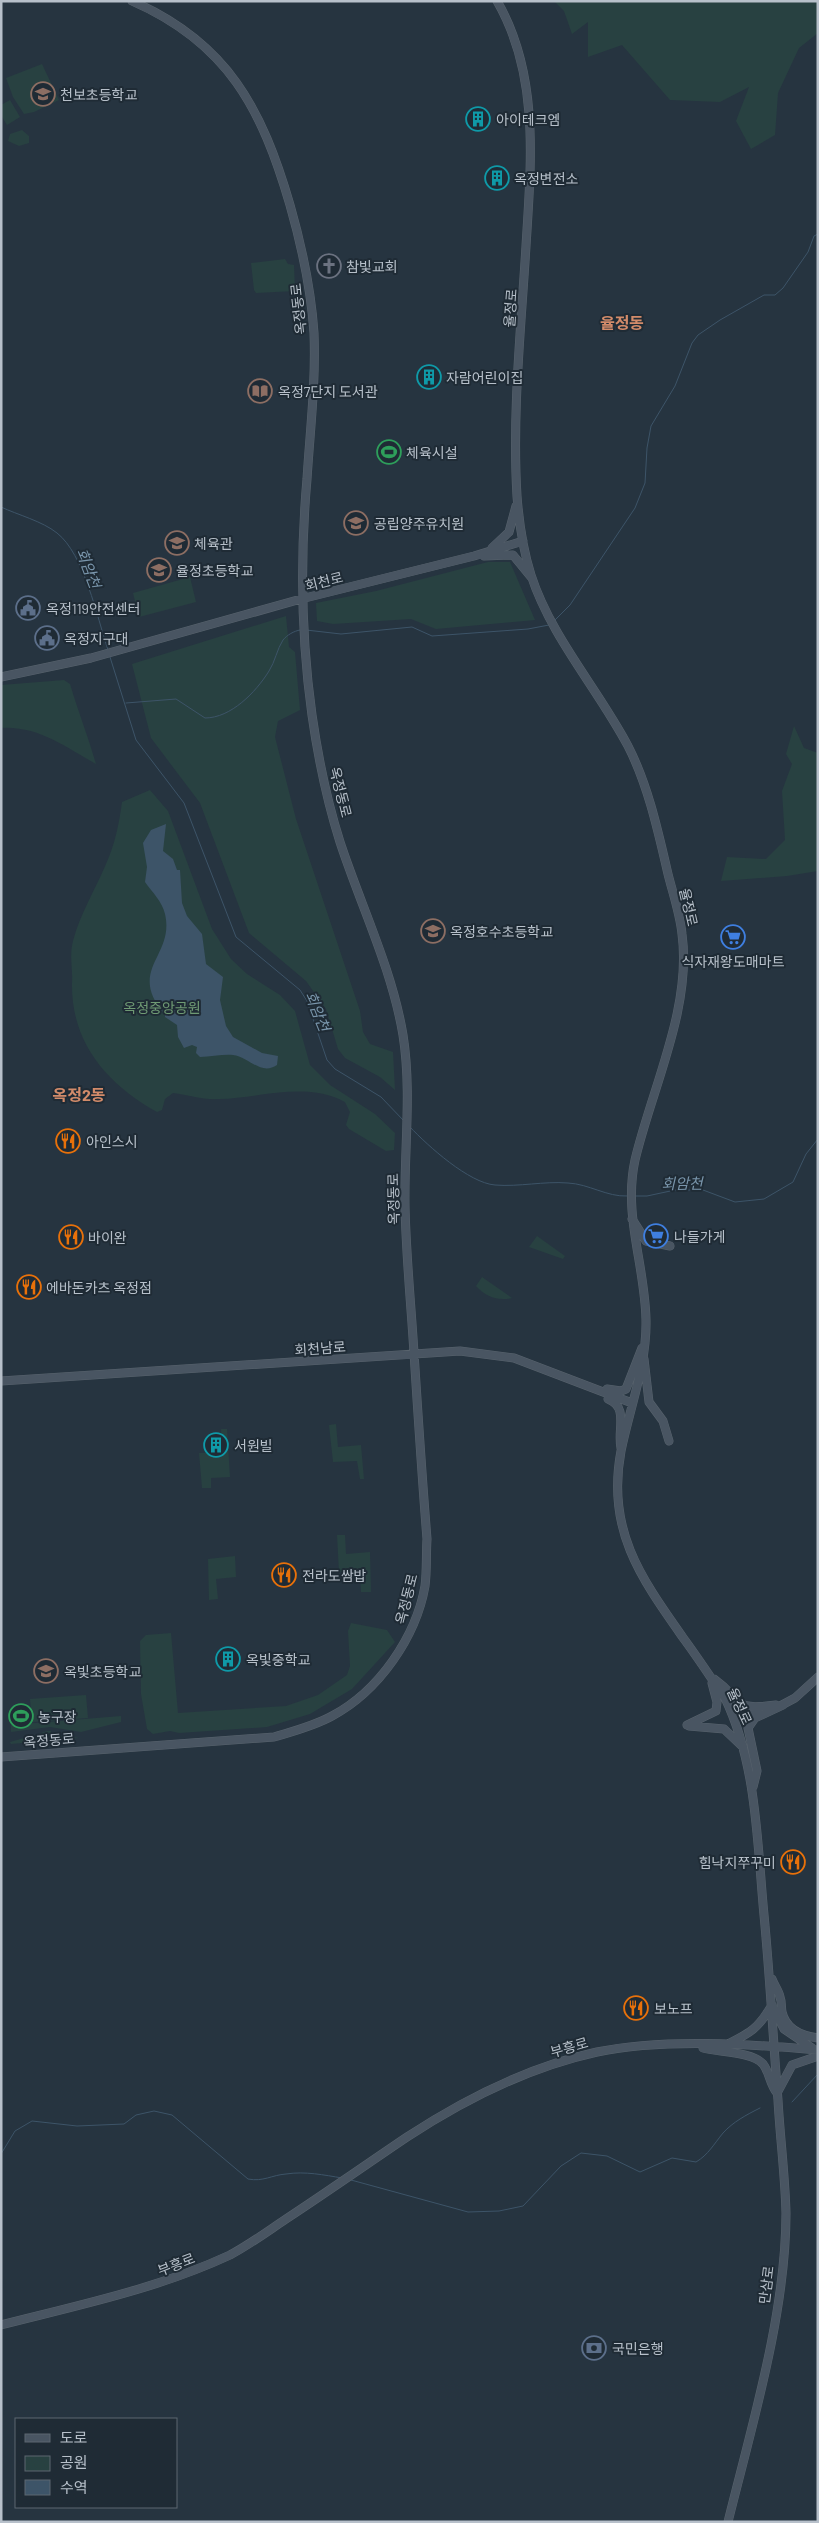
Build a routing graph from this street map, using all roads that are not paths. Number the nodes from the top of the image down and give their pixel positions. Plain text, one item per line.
1 (132, 1) edge
2 (497, 1) edge
3 (518, 496) junction
4 (523, 541) junction
5 (485, 553) junction
6 (474, 556) junction
7 (532, 579) junction
8 (301, 599) junction
9 (1, 676) edge
10 (631, 1219) junction
11 (670, 1246) dead end
12 (646, 1342) junction
13 (414, 1353) junction
14 (644, 1356) junction
15 (1, 1381) edge
16 (593, 1387) junction
17 (632, 1403) junction
18 (669, 1441) dead end
19 (621, 1451) junction
20 (708, 1674) junction
21 (818, 1677) edge
22 (783, 1705) junction
23 (735, 1719) junction
24 (744, 1748) junction
25 (1, 1757) edge
26 (751, 1791) junction
27 (769, 1974) junction
28 (772, 2005) junction
29 (818, 2038) edge
30 (689, 2045) junction
31 (725, 2045) junction
32 (775, 2047) junction
33 (817, 2054) edge
34 (777, 2093) junction
35 (1, 2325) edge
36 (728, 2522) edge

1 - 8 main road, 옥정동로
2 - 3 main road, 율정로
3 - 4 main road, 율정로
3 - 5 main road
4 - 5 main road, 회천로
4 - 7 main road, 율정로
5 - 6 main road, 회천로
6 - 7 main road
6 - 8 main road, 회천로
7 - 10 main road, 율정로
8 - 9 main road, 회천로
8 - 13 main road, 옥정동로
10 - 11 main road
10 - 12 main road, 율정로
12 - 14 main road
12 - 16 main road
13 - 15 main road, 회천남로
13 - 16 main road, 회천남로
13 - 25 main road, 옥정동로
14 - 17 main road, 율정로
14 - 18 main road
16 - 17 main road, 회천남로
16 - 19 main road
17 - 19 main road, 율정로
19 - 20 main road, 율정로
20 - 22 main road
20 - 23 main road, 율정로
20 - 24 main road
21 - 22 main road
22 - 23 main road
22 - 26 main road
23 - 24 main road, 율정로
24 - 26 main road, 율정로
26 - 27 main road, 율정로
27 - 28 main road, 율정로
27 - 29 main road
28 - 31 main road
28 - 32 main road, 율정로
28 - 33 main road
30 - 31 main road, 부흥로
30 - 34 main road
30 - 35 main road, 부흥로
31 - 32 main road, 부흥로
32 - 33 main road, 부흥로
32 - 34 main road, 만삼로
33 - 34 main road
34 - 36 main road, 만삼로

